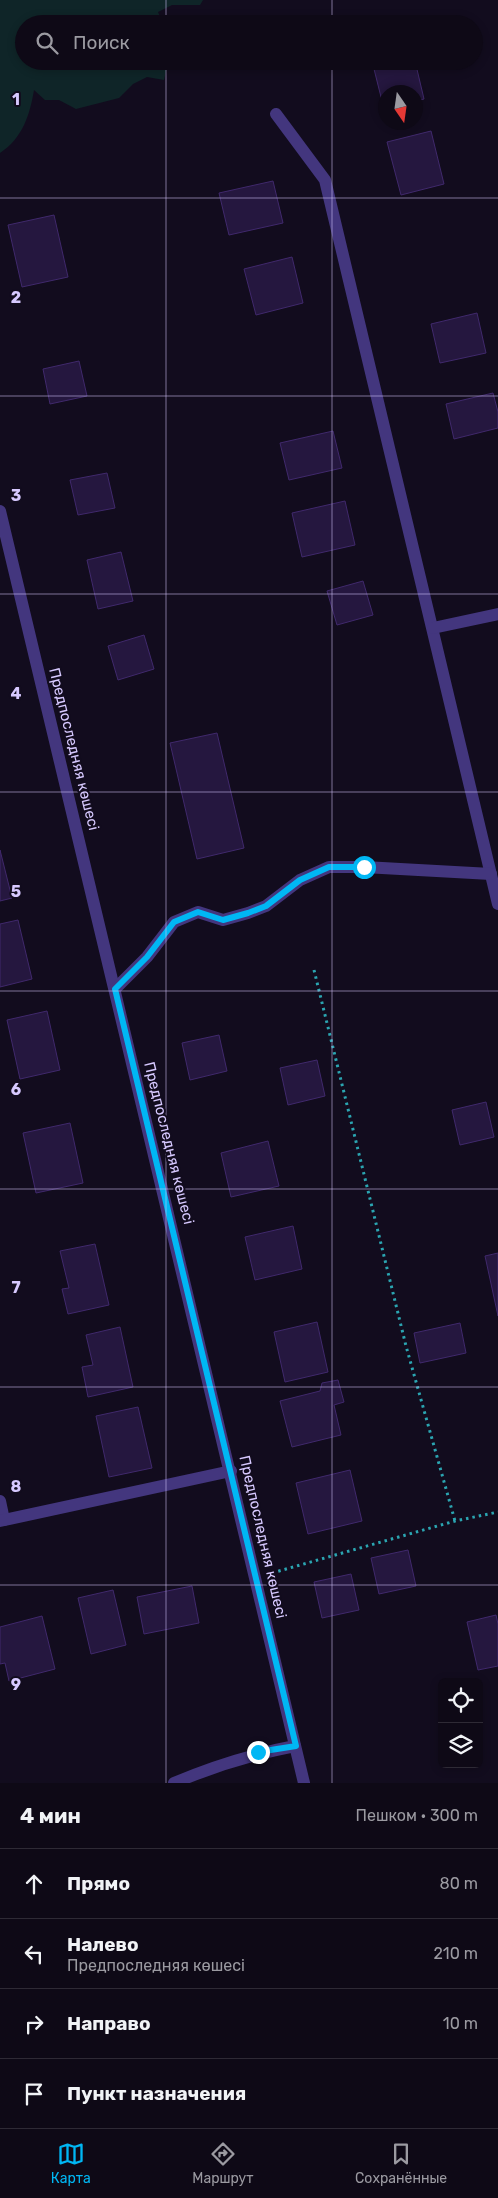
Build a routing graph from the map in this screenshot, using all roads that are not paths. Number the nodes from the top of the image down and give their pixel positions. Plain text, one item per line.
1 (276, 114) dead end
2 (0, 511) edge
3 (498, 614) edge
4 (433, 628) junction
5 (491, 874) junction
6 (498, 904) edge
7 (115, 989) junction
8 (231, 1471) junction
9 (0, 1501) edge
10 (2, 1520) edge
11 (296, 1746) junction
12 (174, 1783) edge
13 (304, 1783) edge

1 - 4 street
2 - 7 street, Предпоследняя көшесі
3 - 4 street
4 - 5 street
5 - 6 street
5 - 7 street
7 - 8 street, Предпоследняя көшесі
8 - 10 street
8 - 11 street, Предпоследняя көшесі
9 - 10 street
11 - 12 street
11 - 13 street, Предпоследняя көшесі

